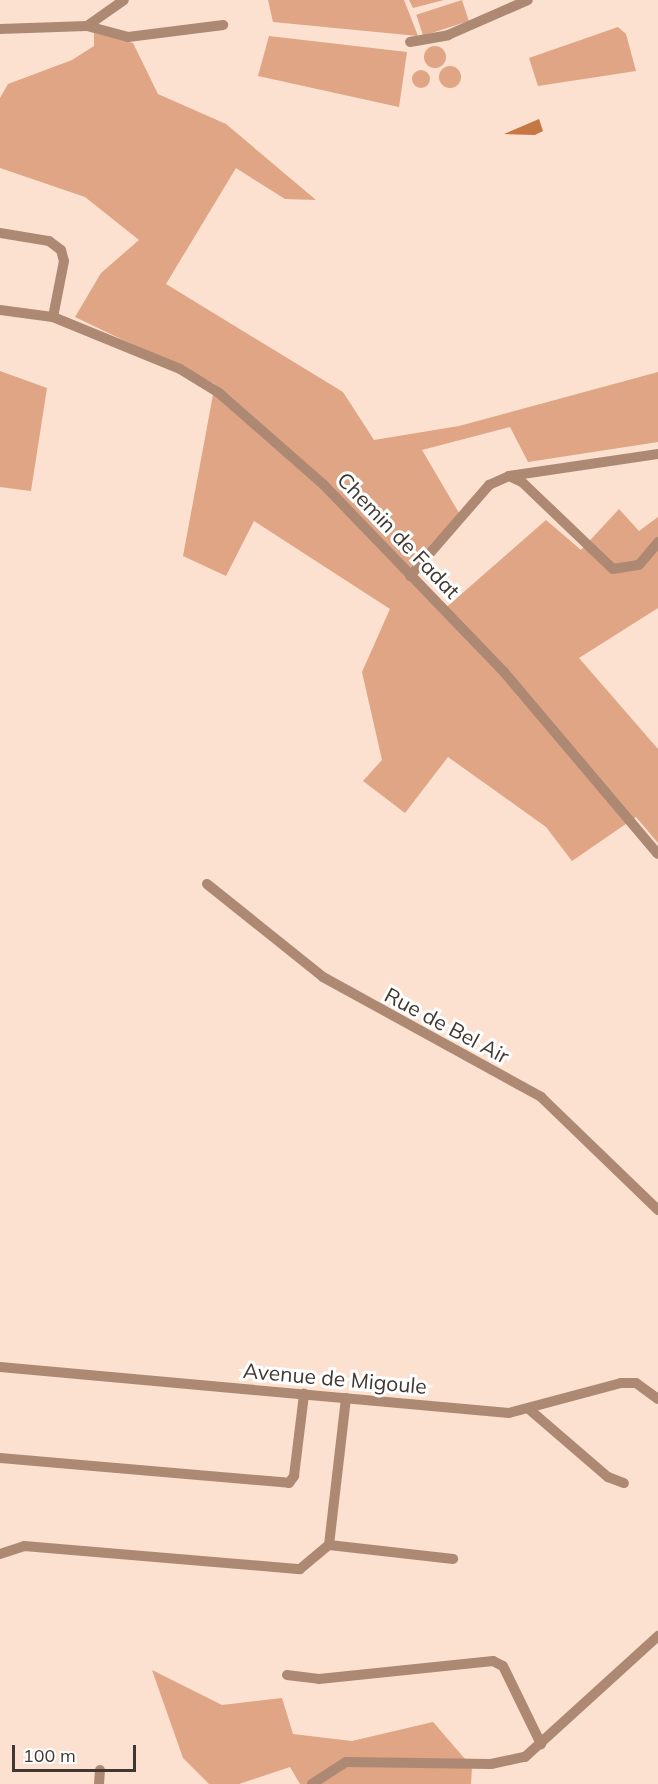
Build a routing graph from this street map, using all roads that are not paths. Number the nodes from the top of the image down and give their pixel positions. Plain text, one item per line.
1 (124, 0) edge
2 (528, 0) edge
3 (222, 25) dead end
4 (87, 26) junction
5 (0, 29) edge
6 (410, 42) dead end
7 (0, 233) edge
8 (0, 310) edge
9 (53, 317) junction
10 (658, 454) edge
11 (509, 476) junction
12 (658, 542) edge
13 (410, 576) junction
14 (658, 854) edge
15 (207, 884) dead end
16 (658, 1210) edge
17 (0, 1367) edge
18 (304, 1394) junction
19 (346, 1398) junction
20 (658, 1399) edge
21 (530, 1410) junction
22 (0, 1458) edge
23 (624, 1483) dead end
24 (329, 1545) junction
25 (0, 1554) edge
26 (453, 1559) dead end
27 (658, 1636) edge
28 (287, 1676) dead end
29 (541, 1744) junction
30 (100, 1770) dead end
31 (99, 1784) edge
32 (312, 1784) edge

1 - 4 street
2 - 6 street
3 - 4 street
4 - 5 street
7 - 9 street
8 - 9 street, Chemin de Fadat
9 - 13 street, Chemin de Fadat
10 - 11 street
11 - 12 street
11 - 13 street
13 - 14 street, Chemin de Fadat
15 - 16 street, Rue de Bel Air
17 - 18 street, Avenue de Migoule
18 - 19 street, Avenue de Migoule
18 - 22 street
19 - 21 street, Avenue de Migoule
19 - 24 street
20 - 21 street, Avenue de Migoule
21 - 23 street
24 - 25 street
24 - 26 street
27 - 29 street
28 - 29 street
29 - 32 street
30 - 31 street

